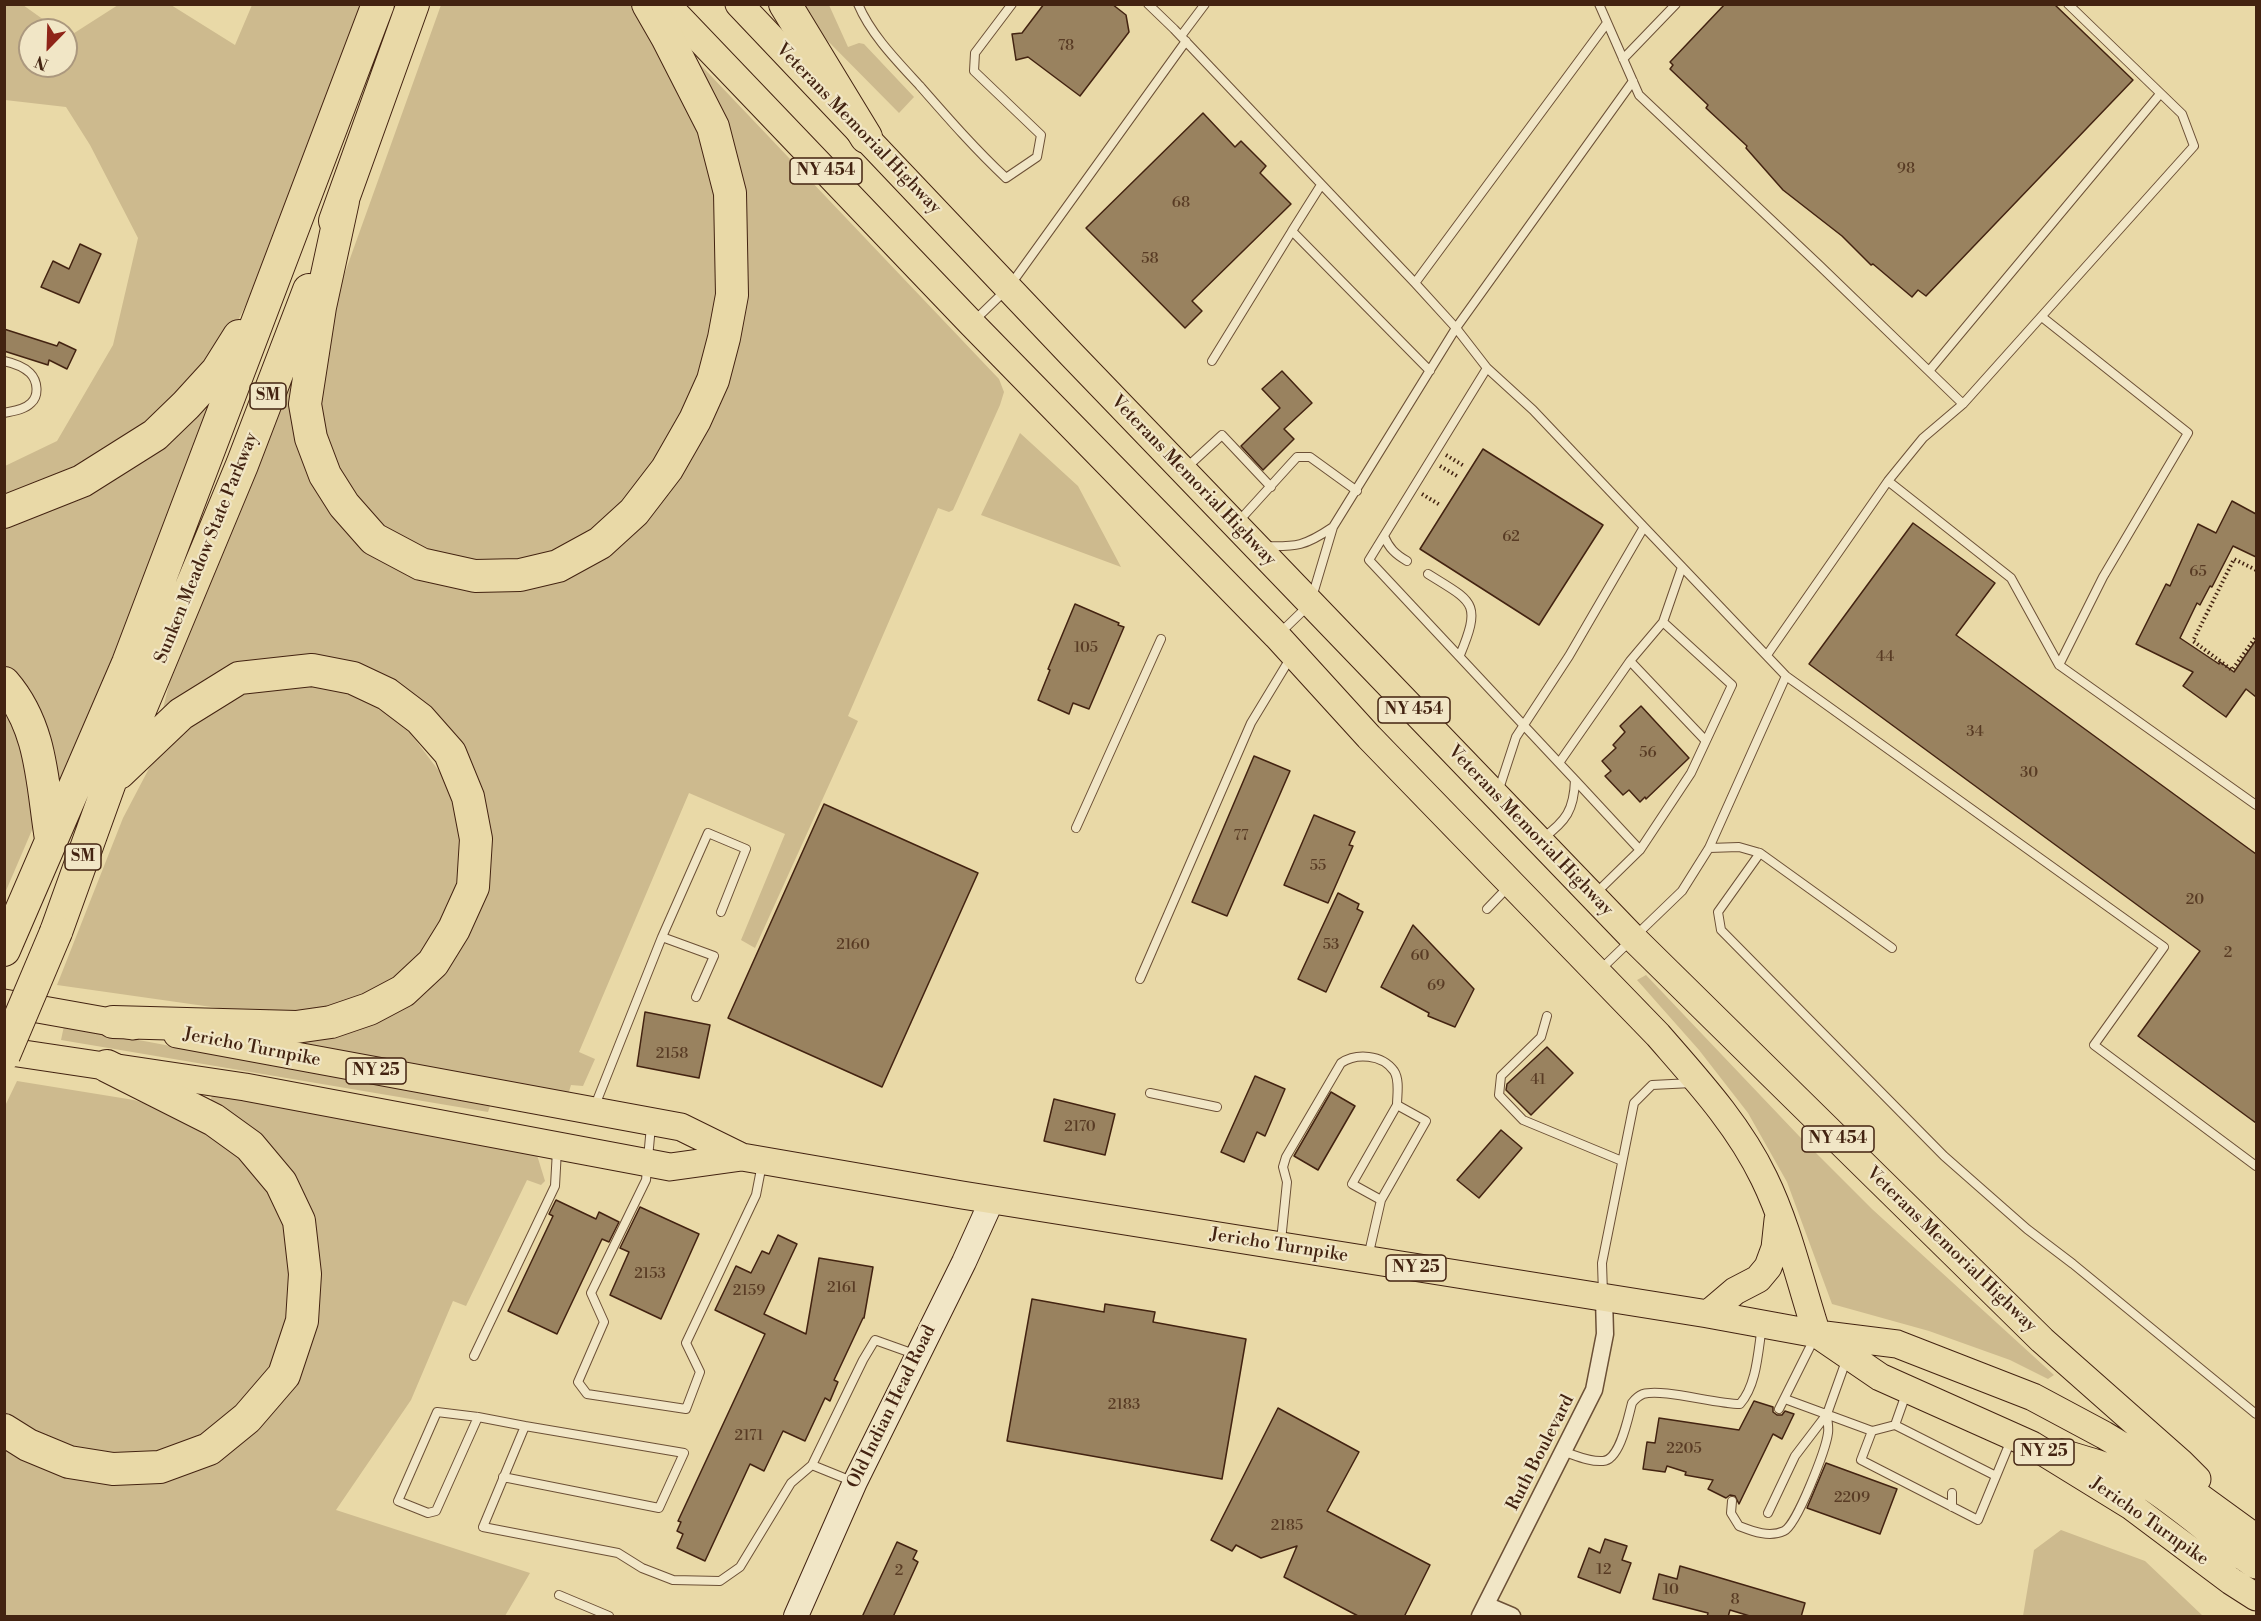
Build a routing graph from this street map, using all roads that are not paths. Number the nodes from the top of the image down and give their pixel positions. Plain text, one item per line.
1 (378, 4) edge
2 (413, 4) edge
3 (648, 4) edge
4 (666, 4) edge
5 (739, 4) edge
6 (785, 4) edge
7 (858, 4) edge
8 (1012, 4) edge
9 (1148, 4) edge
10 (1204, 4) edge
11 (1599, 4) edge
12 (1676, 4) edge
13 (2068, 4) edge
14 (1607, 23) junction
15 (1183, 38) junction
16 (1623, 58) junction
17 (1633, 81) junction
18 (2160, 94) junction
19 (866, 137) junction
20 (1321, 185) junction
21 (343, 201) junction
22 (1292, 231) junction
23 (1415, 283) junction
24 (1009, 287) junction
25 (269, 290) junction
26 (2042, 317) junction
27 (971, 323) junction
28 (1456, 328) junction
29 (4, 361) edge
30 (1212, 361) dead end
31 (1487, 368) junction
32 (1430, 371) junction
33 (1929, 371) junction
34 (1963, 404) junction
35 (4, 413) edge
36 (1184, 470) junction
37 (1888, 481) junction
38 (1271, 487) junction
39 (1357, 491) junction
40 (4, 512) edge
41 (1236, 524) junction
42 (1333, 527) junction
43 (1644, 527) junction
44 (1384, 536) junction
45 (1257, 546) junction
46 (1407, 561) dead end
47 (1682, 567) junction
48 (1428, 574) dead end
49 (1310, 604) junction
50 (1663, 622) junction
51 (1161, 639) dead end
52 (1285, 645) junction
53 (1460, 655) junction
54 (1767, 655) junction
55 (1630, 661) junction
56 (2059, 665) junction
57 (1786, 676) junction
58 (4, 682) edge
59 (1524, 724) junction
60 (1705, 740) junction
61 (1559, 763) junction
62 (1575, 780) junction
63 (110, 782) junction
64 (1497, 796) junction
65 (2256, 805) edge
66 (1076, 828) dead end
67 (51, 839) junction
68 (1538, 841) junction
69 (1709, 848) junction
70 (1640, 850) junction
71 (1760, 853) junction
72 (1512, 884) junction
73 (1592, 897) junction
74 (1487, 909) dead end
75 (721, 912) dead end
76 (11, 936) edge
77 (662, 938) junction
78 (1634, 939) junction
79 (1892, 948) dead end
80 (1597, 973) junction
81 (1140, 979) dead end
82 (696, 997) dead end
83 (4, 1003) edge
84 (1547, 1016) dead end
85 (113, 1022) junction
86 (4, 1053) edge
87 (107, 1066) junction
88 (1699, 1083) junction
89 (1150, 1093) dead end
90 (1397, 1105) junction
91 (1217, 1107) dead end
92 (593, 1111) junction
93 (651, 1122) junction
94 (557, 1146) junction
95 (752, 1158) junction
96 (1622, 1161) junction
97 (648, 1163) junction
98 (2256, 1166) edge
99 (992, 1200) junction
100 (1381, 1200) junction
101 (1779, 1213) junction
102 (1280, 1246) junction
103 (1368, 1260) junction
104 (1604, 1298) junction
105 (1708, 1314) junction
106 (1763, 1324) junction
107 (1817, 1334) junction
108 (918, 1355) junction
109 (1848, 1355) junction
110 (474, 1356) dead end
111 (1907, 1389) junction
112 (1785, 1399) junction
113 (1779, 1409) dead end
114 (1827, 1414) junction
115 (2256, 1414) edge
116 (478, 1417) junction
117 (1895, 1425) junction
118 (525, 1426) junction
119 (4, 1430) edge
120 (1872, 1431) junction
121 (1915, 1434) junction
122 (2022, 1441) junction
123 (1915, 1446) dead end
124 (1565, 1452) junction
125 (1952, 1453) junction
126 (812, 1465) junction
127 (1952, 1465) dead end
128 (1996, 1476) junction
129 (503, 1477) junction
130 (1915, 1477) dead end
131 (855, 1482) junction
132 (1915, 1488) junction
133 (1952, 1493) dead end
134 (1732, 1501) dead end
135 (1952, 1507) junction
136 (1768, 1513) dead end
137 (2253, 1531) edge
138 (2256, 1565) edge
139 (559, 1595) dead end
140 (2256, 1597) edge
141 (1483, 1611) edge
142 (609, 1617) edge
143 (795, 1617) edge
144 (1512, 1617) edge

1 - 25 highway, Sunken Meadow State Parkway / SM
2 - 21 highway, Sunken Meadow State Parkway / SM
3 - 21 highway
4 - 27 main road, NY 454
5 - 19 main road, Veterans Memorial Highway / NY 454
6 - 19 highway
7 - 8 lane
9 - 15 lane
10 - 15 lane
11 - 14 lane
12 - 16 lane
13 - 18 lane
14 - 16 lane
14 - 23 lane
15 - 20 lane
15 - 24 lane
16 - 17 lane
17 - 28 lane
17 - 33 lane
18 - 26 lane
18 - 33 lane
19 - 24 main road, Veterans Memorial Highway / NY 454
20 - 22 lane
20 - 23 lane
21 - 63 highway, Sunken Meadow State Parkway / SM
22 - 30 lane
22 - 32 lane
23 - 28 lane
24 - 27 lane
24 - 36 main road, Veterans Memorial Highway / NY 454
25 - 40 highway
25 - 67 highway, Sunken Meadow State Parkway / SM
26 - 34 lane
26 - 56 lane
27 - 52 main road, NY 454
28 - 31 lane
28 - 32 lane
29 - 35 lane
31 - 43 lane
31 - 44 lane
32 - 39 lane
33 - 34 lane
34 - 37 lane
36 - 38 lane
36 - 41 main road, Veterans Memorial Highway / NY 454
37 - 54 lane
37 - 56 lane
38 - 39 lane
38 - 41 lane
39 - 42 lane
41 - 45 main road, Veterans Memorial Highway / NY 454
42 - 45 lane
42 - 49 lane
43 - 47 lane
43 - 59 lane
44 - 46 lane
44 - 53 lane
45 - 49 main road, Veterans Memorial Highway / NY 454
47 - 50 lane
47 - 54 lane
48 - 53 lane
49 - 52 lane
49 - 64 main road, Veterans Memorial Highway / NY 454
50 - 55 lane
50 - 60 lane
51 - 66 lane
52 - 72 main road, NY 454
52 - 81 lane
53 - 59 lane
54 - 57 lane
55 - 60 lane
55 - 61 lane
56 - 65 lane
57 - 69 lane
57 - 98 lane
58 - 67 highway
59 - 61 lane
59 - 64 lane
60 - 70 lane
61 - 62 lane
62 - 68 lane
62 - 70 lane
63 - 85 highway
63 - 86 highway, Sunken Meadow State Parkway / SM, bridge
64 - 68 main road, Veterans Memorial Highway / NY 454
67 - 76 highway, Sunken Meadow State Parkway / SM
68 - 73 main road, Veterans Memorial Highway / NY 454
69 - 71 lane
69 - 78 lane
70 - 73 lane
71 - 79 lane
71 - 115 lane
72 - 74 lane
72 - 80 main road, NY 454
73 - 78 main road, Veterans Memorial Highway / NY 454
75 - 77 lane
77 - 82 lane
77 - 92 lane
78 - 80 lane
78 - 137 main road, Veterans Memorial Highway / NY 454
80 - 88 main road, NY 454
83 - 85 main road, Jericho Turnpike / NY 25
84 - 96 lane
85 - 92 main road, Jericho Turnpike / NY 25
86 - 87 main road, Jericho Turnpike / NY 25
87 - 94 main road, Jericho Turnpike / NY 25
87 - 119 highway
88 - 96 lane
88 - 101 main road, NY 454
89 - 91 lane
90 - 100 lane
90 - 100 lane
90 - 102 lane
92 - 93 main road, Jericho Turnpike / NY 25
93 - 95 main road, Jericho Turnpike / NY 25
93 - 97 lane
94 - 97 main road, Jericho Turnpike / NY 25
94 - 110 lane
95 - 97 main road, Jericho Turnpike / NY 25
95 - 97 lane
95 - 99 main road, Jericho Turnpike / NY 25
96 - 104 lane
99 - 102 main road, Jericho Turnpike / NY 25
99 - 108 street, Old Indian Head Road
100 - 103 lane
101 - 105 main road
101 - 107 main road, NY 454
102 - 103 main road, Jericho Turnpike / NY 25
103 - 104 main road, Jericho Turnpike / NY 25
104 - 105 main road, Jericho Turnpike / NY 25
104 - 124 street, Ruth Boulevard
105 - 106 main road, Jericho Turnpike / NY 25
106 - 107 main road, Jericho Turnpike / NY 25
106 - 124 lane
107 - 109 main road, Jericho Turnpike / NY 25
107 - 112 lane
107 - 137 main road, Jericho Turnpike / NY 25
108 - 126 lane
108 - 131 street, Old Indian Head Road
109 - 111 main road, Jericho Turnpike / NY 25
109 - 114 lane
111 - 117 lane
111 - 122 main road, Jericho Turnpike / NY 25
112 - 113 lane
112 - 114 lane
114 - 120 lane
114 - 134 lane
114 - 136 lane
116 - 116 lane
116 - 118 lane
117 - 120 lane
117 - 121 lane
118 - 129 lane
118 - 129 lane
120 - 132 lane
121 - 123 lane
121 - 125 lane
122 - 128 lane
122 - 138 main road
122 - 140 main road, Jericho Turnpike / NY 25
124 - 141 street, Ruth Boulevard
125 - 127 lane
125 - 128 lane
126 - 129 lane
126 - 131 lane
128 - 135 lane
130 - 132 lane
131 - 143 street, Old Indian Head Road
132 - 135 lane
133 - 135 lane
139 - 142 lane
141 - 144 street

